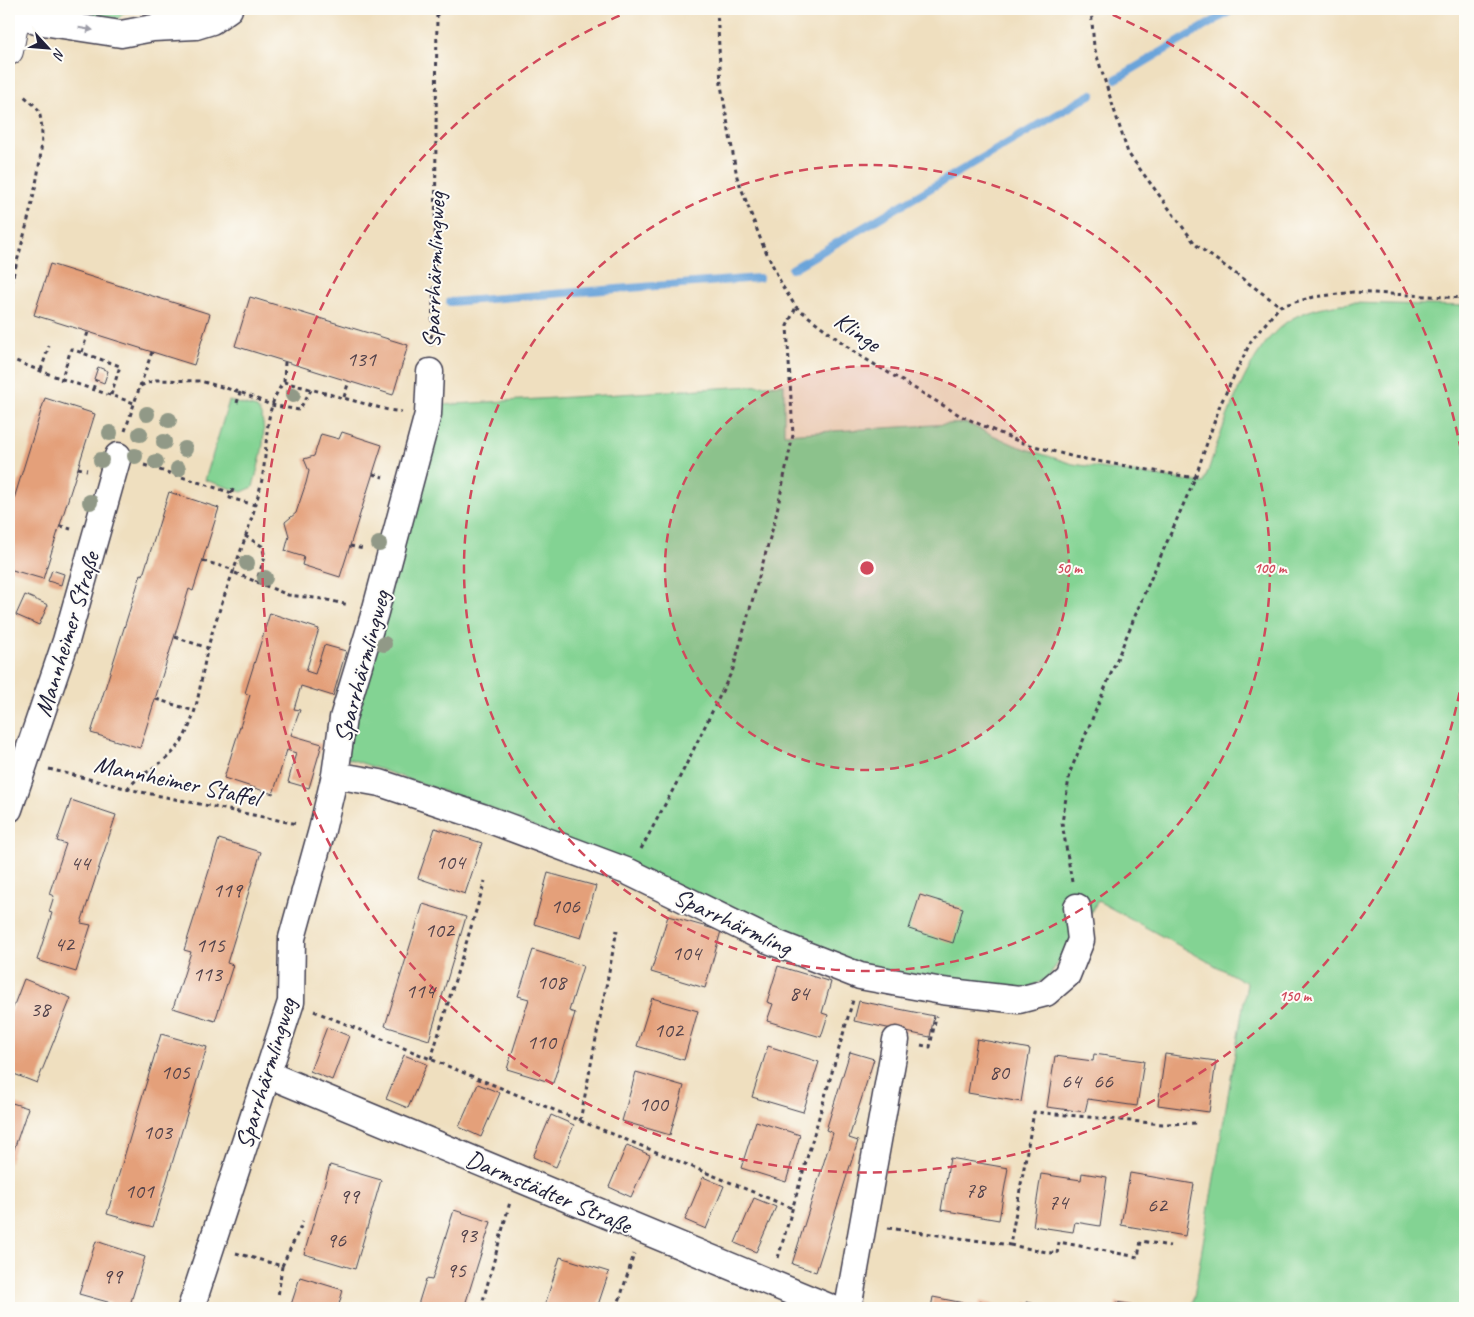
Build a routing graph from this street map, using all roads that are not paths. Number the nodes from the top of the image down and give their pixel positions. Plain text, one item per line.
1 (17, 9) edge
2 (26, 9) edge
3 (229, 9) edge
4 (154, 18) edge
5 (9, 51) edge
6 (430, 372) road end
7 (118, 456) road end
8 (335, 775) junction
9 (9, 809) edge
10 (1077, 907) road end
11 (896, 1040) road end
12 (267, 1074) junction
13 (191, 1308) edge
14 (831, 1308) edge
15 (848, 1308) edge

1 - 5 main road
2 -> 4 street
3 - 4 street
6 - 8 street, Sparrhärmlingweg
7 - 9 street, Mannheimer Straße
8 - 10 street, Sparrhärmling
8 - 12 street, Sparrhärmlingweg
11 - 15 street
12 - 13 street, Sparrhärmlingweg
12 - 14 street, Darmstädter Straße

